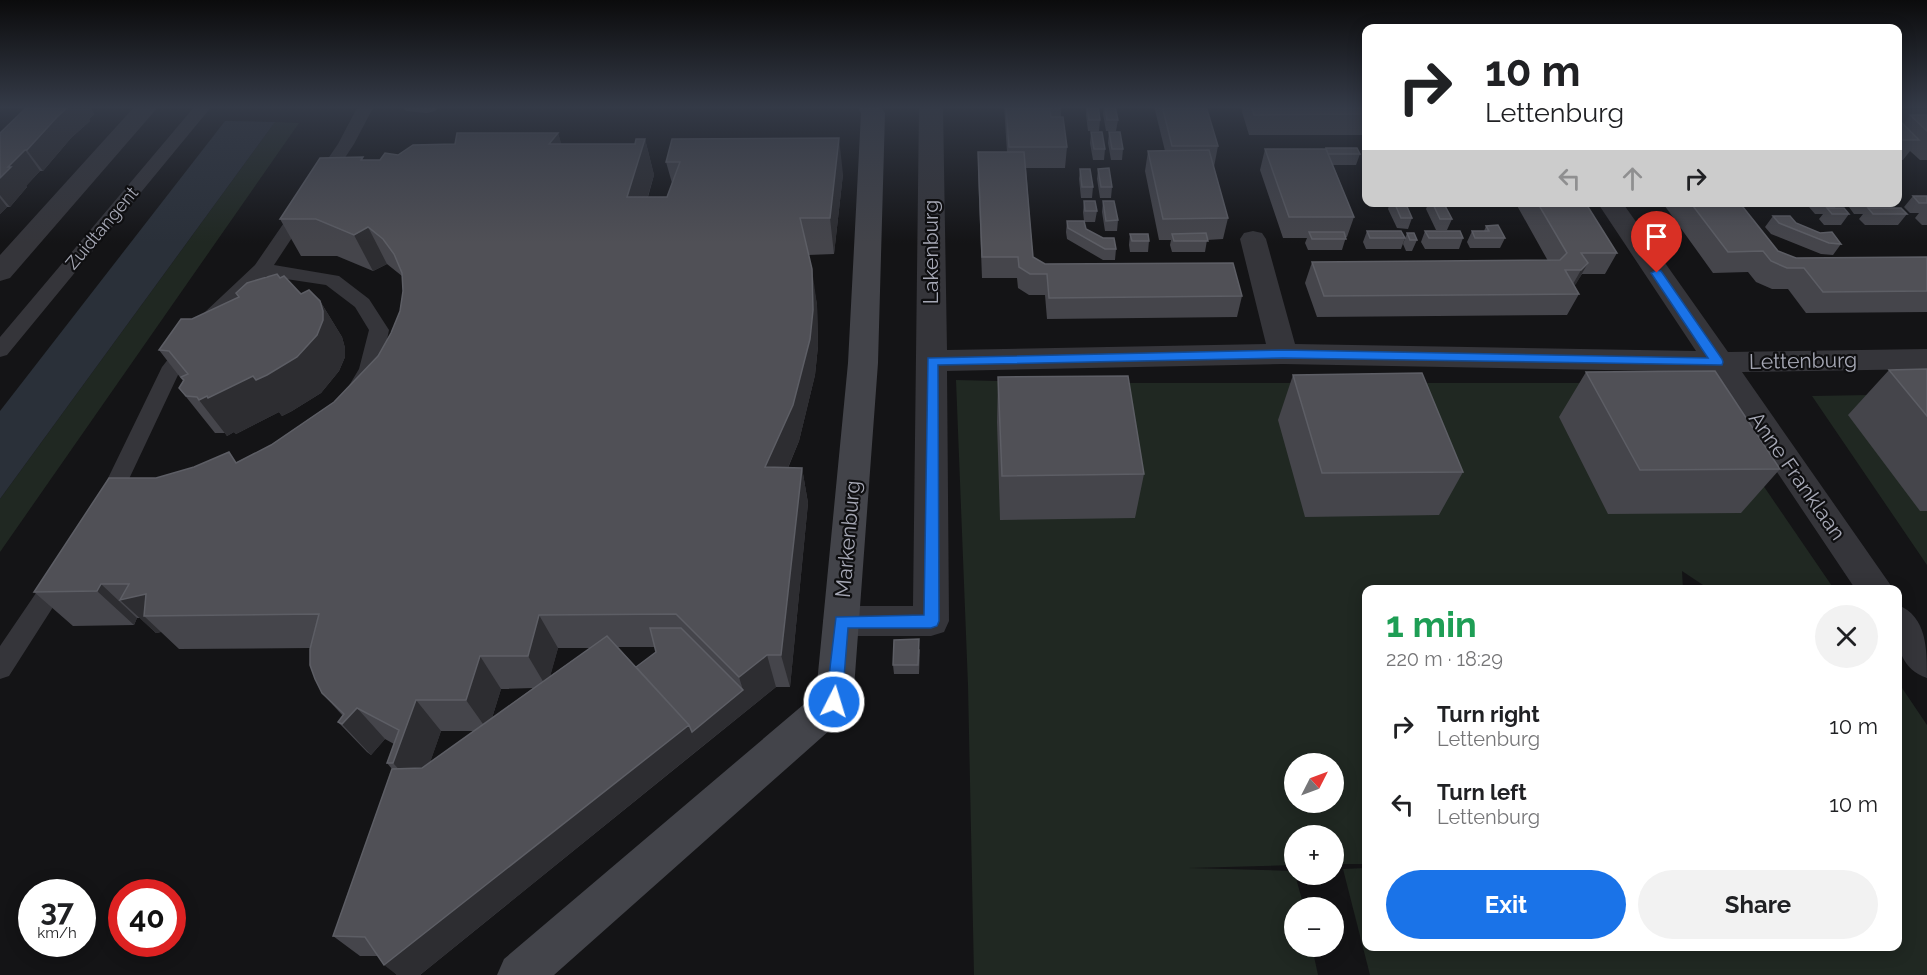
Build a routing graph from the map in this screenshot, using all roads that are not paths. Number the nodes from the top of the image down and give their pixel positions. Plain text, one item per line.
1 (107, 152) edge
2 (166, 152) edge
3 (341, 152) edge
4 (871, 152) edge
5 (931, 152) edge
6 (1612, 207) edge
7 (1253, 239) dead end
8 (262, 269) junction
9 (0, 272) edge
10 (0, 350) edge
11 (1283, 354) junction
12 (1927, 359) edge
13 (932, 361) junction
14 (1717, 362) junction
15 (340, 407) edge
16 (110, 510) edge
17 (75, 552) edge
18 (1873, 585) edge
19 (841, 621) junction
20 (1902, 626) edge
21 (1927, 662) edge
22 (0, 668) edge
23 (520, 975) edge

1 - 9 street
2 - 10 lane, Zuidtangent
3 - 8 lane
4 - 19 street, Markenburg
5 - 13 street, Lakenburg
6 - 14 street, Anne Franklaan
7 - 11 street
8 - 15 lane
8 - 16 lane
11 - 13 street, Lettenburg
11 - 14 street, Lettenburg
12 - 14 street, Lettenburg
13 - 19 street
14 - 18 street, Anne Franklaan
17 - 22 lane
19 - 23 street, Markenburg
20 - 21 street

